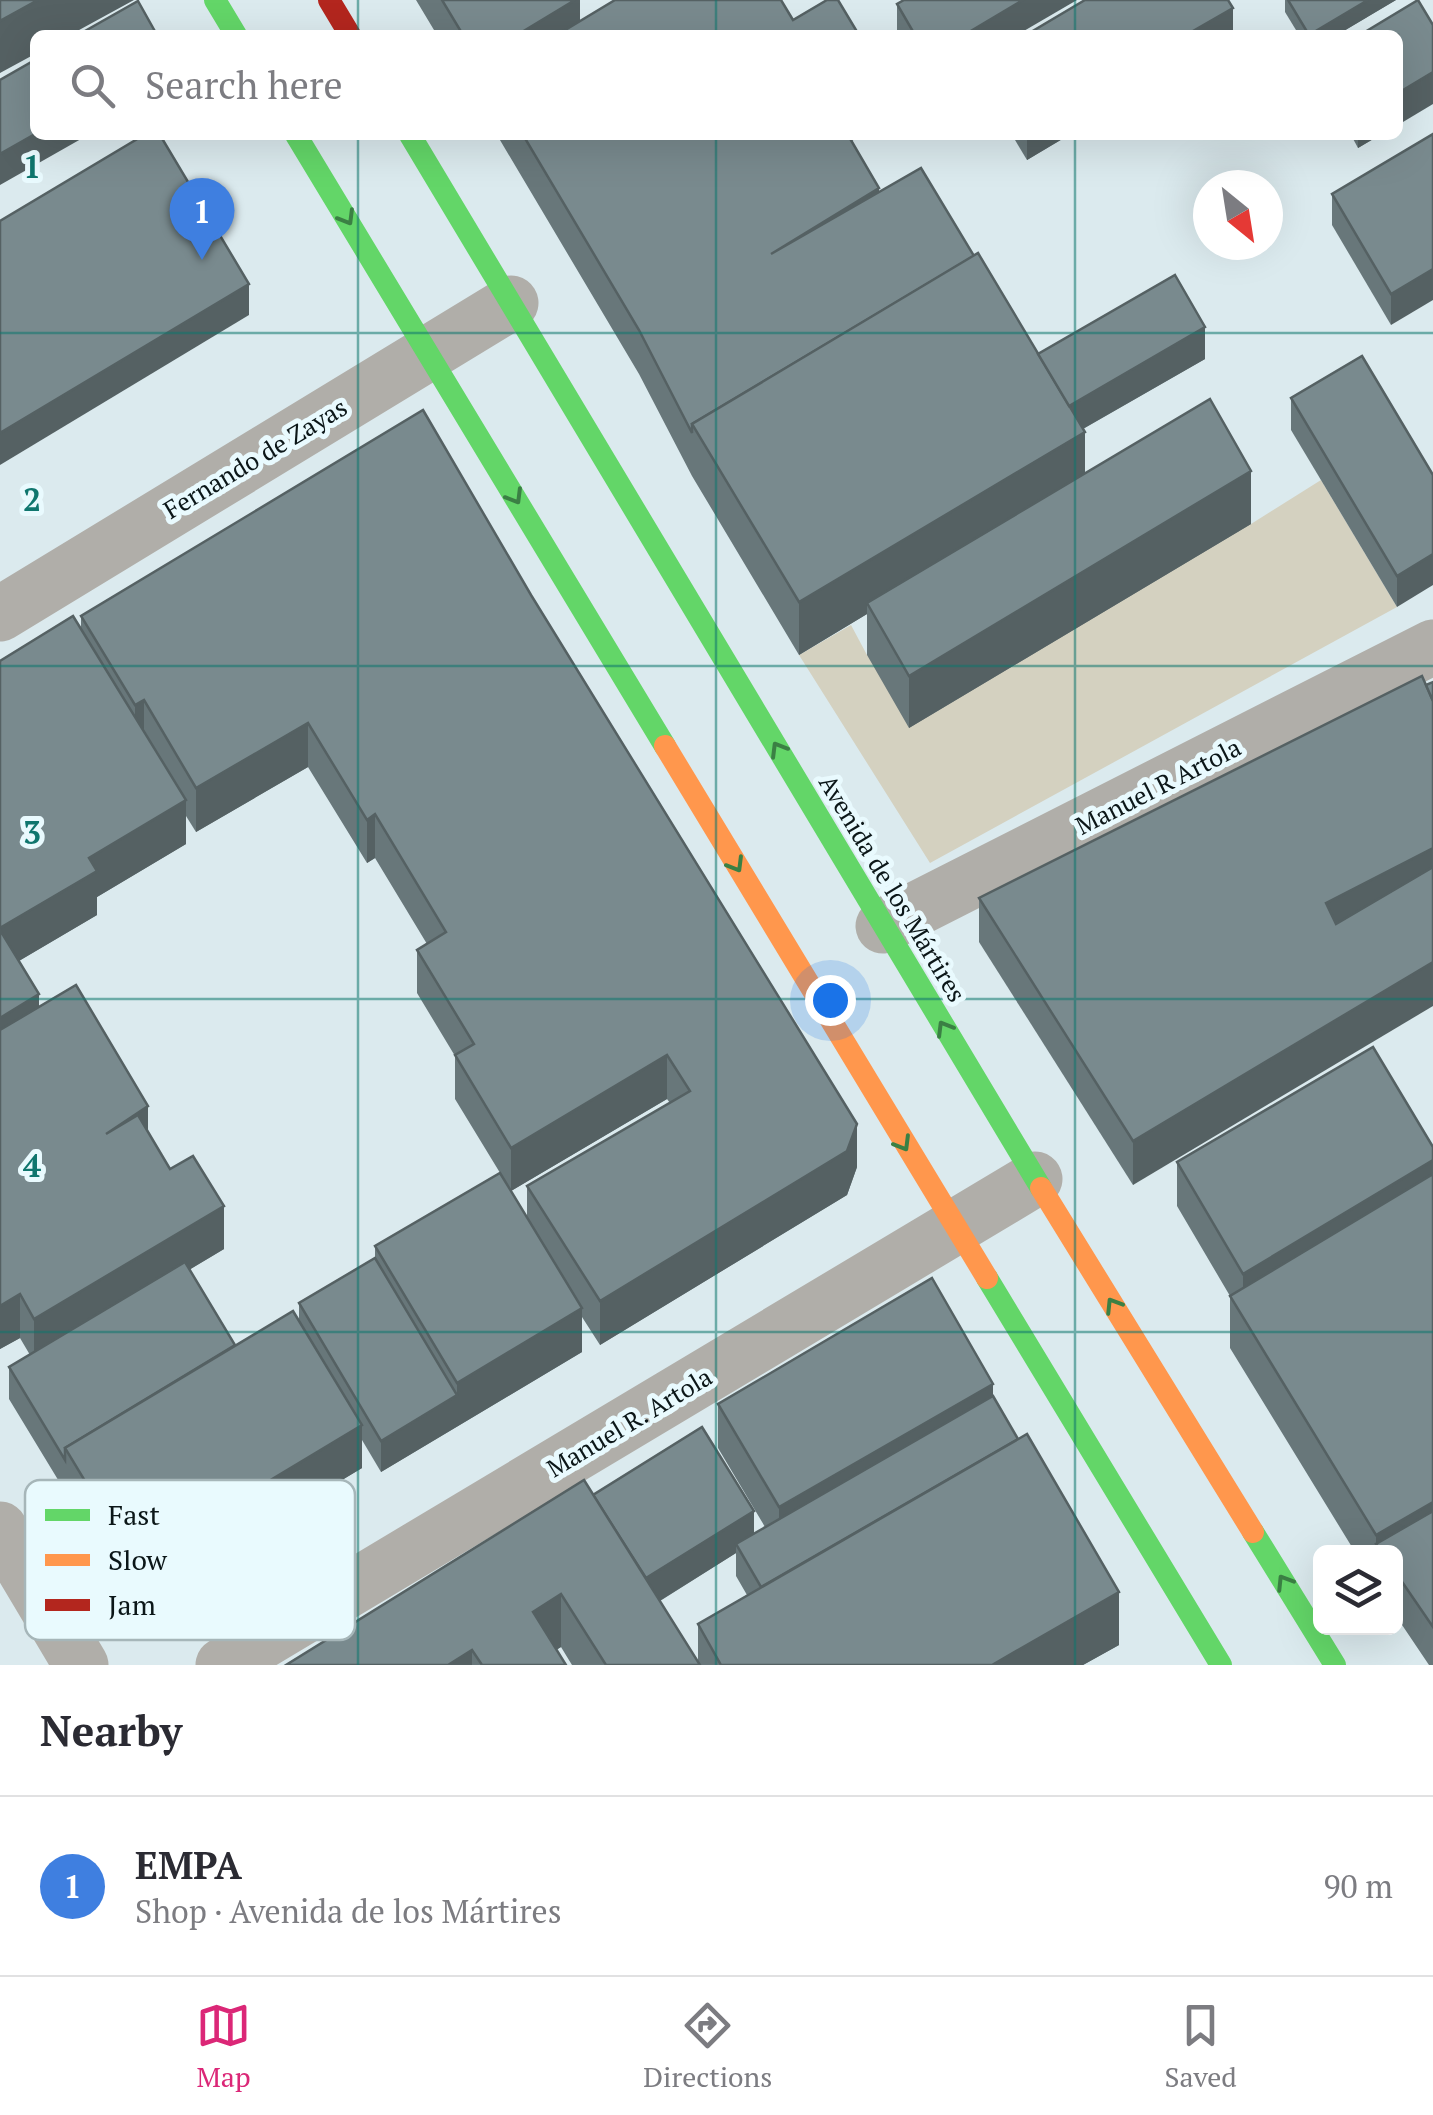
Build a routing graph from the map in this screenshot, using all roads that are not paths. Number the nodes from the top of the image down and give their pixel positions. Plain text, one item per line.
1 (215, 0) edge
2 (329, 0) edge
3 (233, 30) edge
4 (347, 30) edge
5 (299, 140) edge
6 (413, 140) edge
7 (511, 303) junction
8 (428, 352) junction
9 (0, 614) edge
10 (1433, 647) edge
11 (884, 926) junction
12 (1034, 1178) junction
13 (953, 1227) junction
14 (0, 1529) edge
15 (25, 1571) edge
16 (355, 1586) edge
17 (66, 1640) edge
18 (265, 1640) edge
19 (81, 1665) edge
20 (223, 1665) edge
21 (1220, 1665) edge
22 (1335, 1665) edge

1 - 3 main road
2 - 4 main road
5 -> 8 main road
6 - 7 main road, Avenida de los Mártires
7 - 8 street, Fernando de Zayas
11 -> 7 main road, Avenida de los Mártires
8 - 9 street, Fernando de Zayas
8 -> 13 main road
10 - 11 street, Manuel R Artola
12 -> 11 main road, Avenida de los Mártires
12 - 13 street, Manuel R. Artola
22 -> 12 main road, Avenida de los Mártires
13 - 16 street, Manuel R. Artola
13 - 21 main road
14 - 15 street
17 - 19 street
18 - 20 street, Manuel R. Artola

